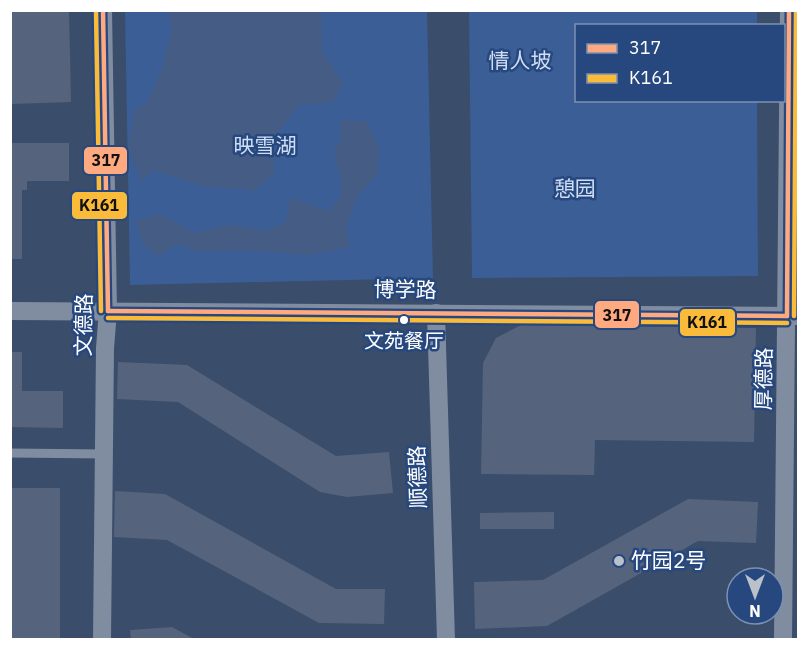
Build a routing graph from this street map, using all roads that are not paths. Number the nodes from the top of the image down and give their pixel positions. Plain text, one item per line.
1 (103, 10) edge
2 (789, 10) edge
3 (10, 311) edge
4 (108, 311) junction
5 (436, 313) junction
6 (793, 316) edge
7 (10, 453) edge
8 (105, 453) junction
9 (102, 639) edge
10 (446, 639) edge
11 (783, 639) edge

1 - 4 street, 文德路
2 - 6 street, 厚德路
3 - 4 street, 博学路
4 - 5 street, 博学路
4 - 8 street, 文德路
5 - 6 street, 博学路
5 - 10 street, 顺德路
6 - 11 street, 厚德路
7 - 8 lane
8 - 9 street, 文德路

